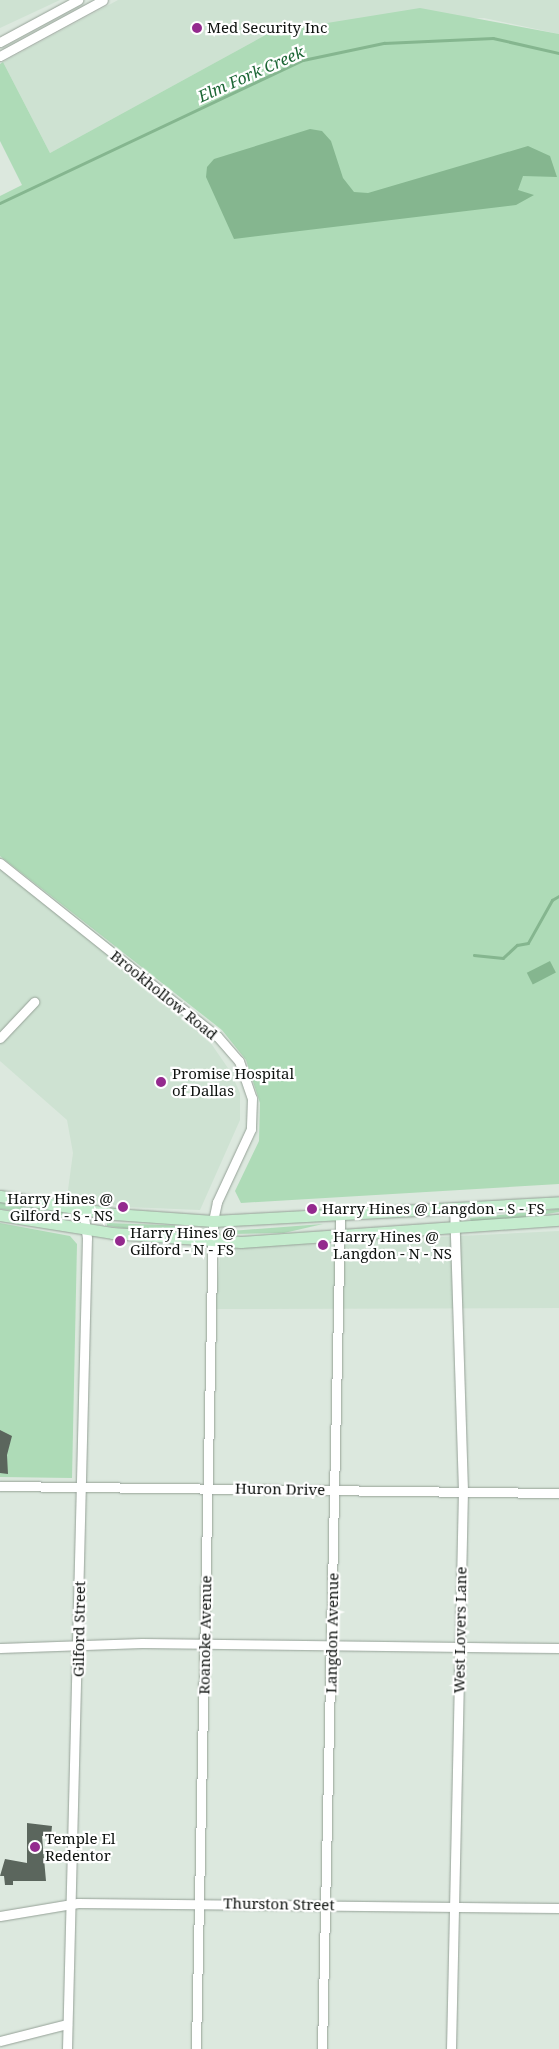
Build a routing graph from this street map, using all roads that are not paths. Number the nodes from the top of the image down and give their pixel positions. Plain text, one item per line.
1 (78, 0) edge
2 (102, 0) edge
3 (0, 42) edge
4 (0, 56) edge
5 (0, 863) edge
6 (34, 1002) dead end
7 (0, 1038) edge
8 (0, 1196) edge
9 (559, 1202) edge
10 (82, 1209) junction
11 (454, 1210) junction
12 (0, 1215) edge
13 (340, 1217) junction
14 (559, 1220) edge
15 (213, 1221) junction
16 (455, 1229) junction
17 (86, 1230) junction
18 (340, 1236) junction
19 (213, 1241) junction
20 (0, 1486) edge
21 (80, 1486) junction
22 (207, 1488) junction
23 (335, 1490) junction
24 (463, 1491) junction
25 (559, 1493) edge
26 (206, 1644) junction
27 (79, 1645) junction
28 (332, 1645) junction
29 (0, 1648) edge
30 (460, 1648) junction
31 (559, 1648) edge
32 (199, 1903) junction
33 (72, 1904) junction
34 (326, 1905) junction
35 (453, 1906) junction
36 (559, 1908) edge
37 (0, 1916) edge
38 (67, 2024) junction
39 (0, 2041) edge
40 (67, 2049) edge
41 (196, 2049) edge
42 (322, 2049) edge
43 (451, 2049) edge

1 - 3 street
2 - 4 street
5 - 15 street, Brookhollow Road
6 - 7 street
8 - 10 main road
9 - 11 main road
10 - 15 main road
10 - 17 street, Gilford Street
11 - 13 main road
11 - 16 street, West Lovers Lane
12 - 17 main road
13 - 15 main road
13 - 18 street, Langdon Avenue
14 - 16 main road
15 - 19 street, Roanoke Avenue
16 - 18 main road
16 - 24 street, West Lovers Lane
17 - 19 main road
17 - 21 street, Gilford Street
18 - 19 main road
18 - 23 street, Langdon Avenue
19 - 22 street, Roanoke Avenue
20 - 21 street, Huron Drive
21 - 22 street, Huron Drive
21 - 27 street, Gilford Street
22 - 23 street, Huron Drive
22 - 26 street, Roanoke Avenue
23 - 24 street, Huron Drive
23 - 28 street, Langdon Avenue
24 - 25 street, Huron Drive
24 - 30 street, West Lovers Lane
26 - 27 street
26 - 28 street
26 - 32 street, Roanoke Avenue
27 - 29 street
27 - 33 street, Gilford Street
28 - 30 street
28 - 34 street, Langdon Avenue
30 - 31 street
30 - 35 street, West Lovers Lane
32 - 33 street, Thurston Street
32 - 34 street, Thurston Street
32 - 41 street, Roanoke Avenue
33 - 37 street, Thurston Street
33 - 38 street, Gilford Street
34 - 35 street, Thurston Street
34 - 42 street, Langdon Avenue
35 - 36 street, Thurston Street
35 - 43 street, West Lovers Lane
38 - 39 street
38 - 40 street, Gilford Street

